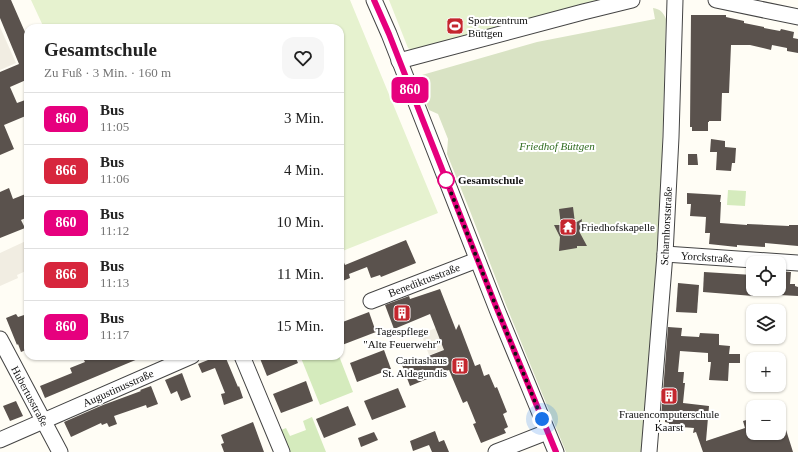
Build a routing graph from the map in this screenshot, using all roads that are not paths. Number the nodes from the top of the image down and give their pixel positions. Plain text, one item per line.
1 (374, 0) edge
2 (632, 0) edge
3 (675, 0) edge
4 (716, 0) edge
5 (798, 17) edge
6 (399, 61) junction
7 (665, 254) junction
8 (477, 260) junction
9 (798, 263) edge
10 (371, 301) dead end
11 (0, 339) edge
12 (183, 360) edge
13 (244, 360) edge
14 (43, 421) junction
15 (547, 432) junction
16 (0, 440) edge
17 (60, 452) edge
18 (282, 452) edge
19 (496, 452) edge
20 (556, 452) edge
21 (649, 452) edge

1 - 6 street
2 - 6 street
3 - 7 street, Scharnhorststraße
4 - 5 street
6 - 8 street
7 - 9 street, Yorckstraße
7 - 21 street, Scharnhorststraße
8 - 10 street, Benediktusstraße
8 - 15 street
11 - 14 street, Hubertusstraße
12 - 14 street, Augustinusstraße
13 - 18 street
14 - 16 street, Augustinusstraße
14 - 17 street, Hubertusstraße
15 - 19 street
15 - 20 street

